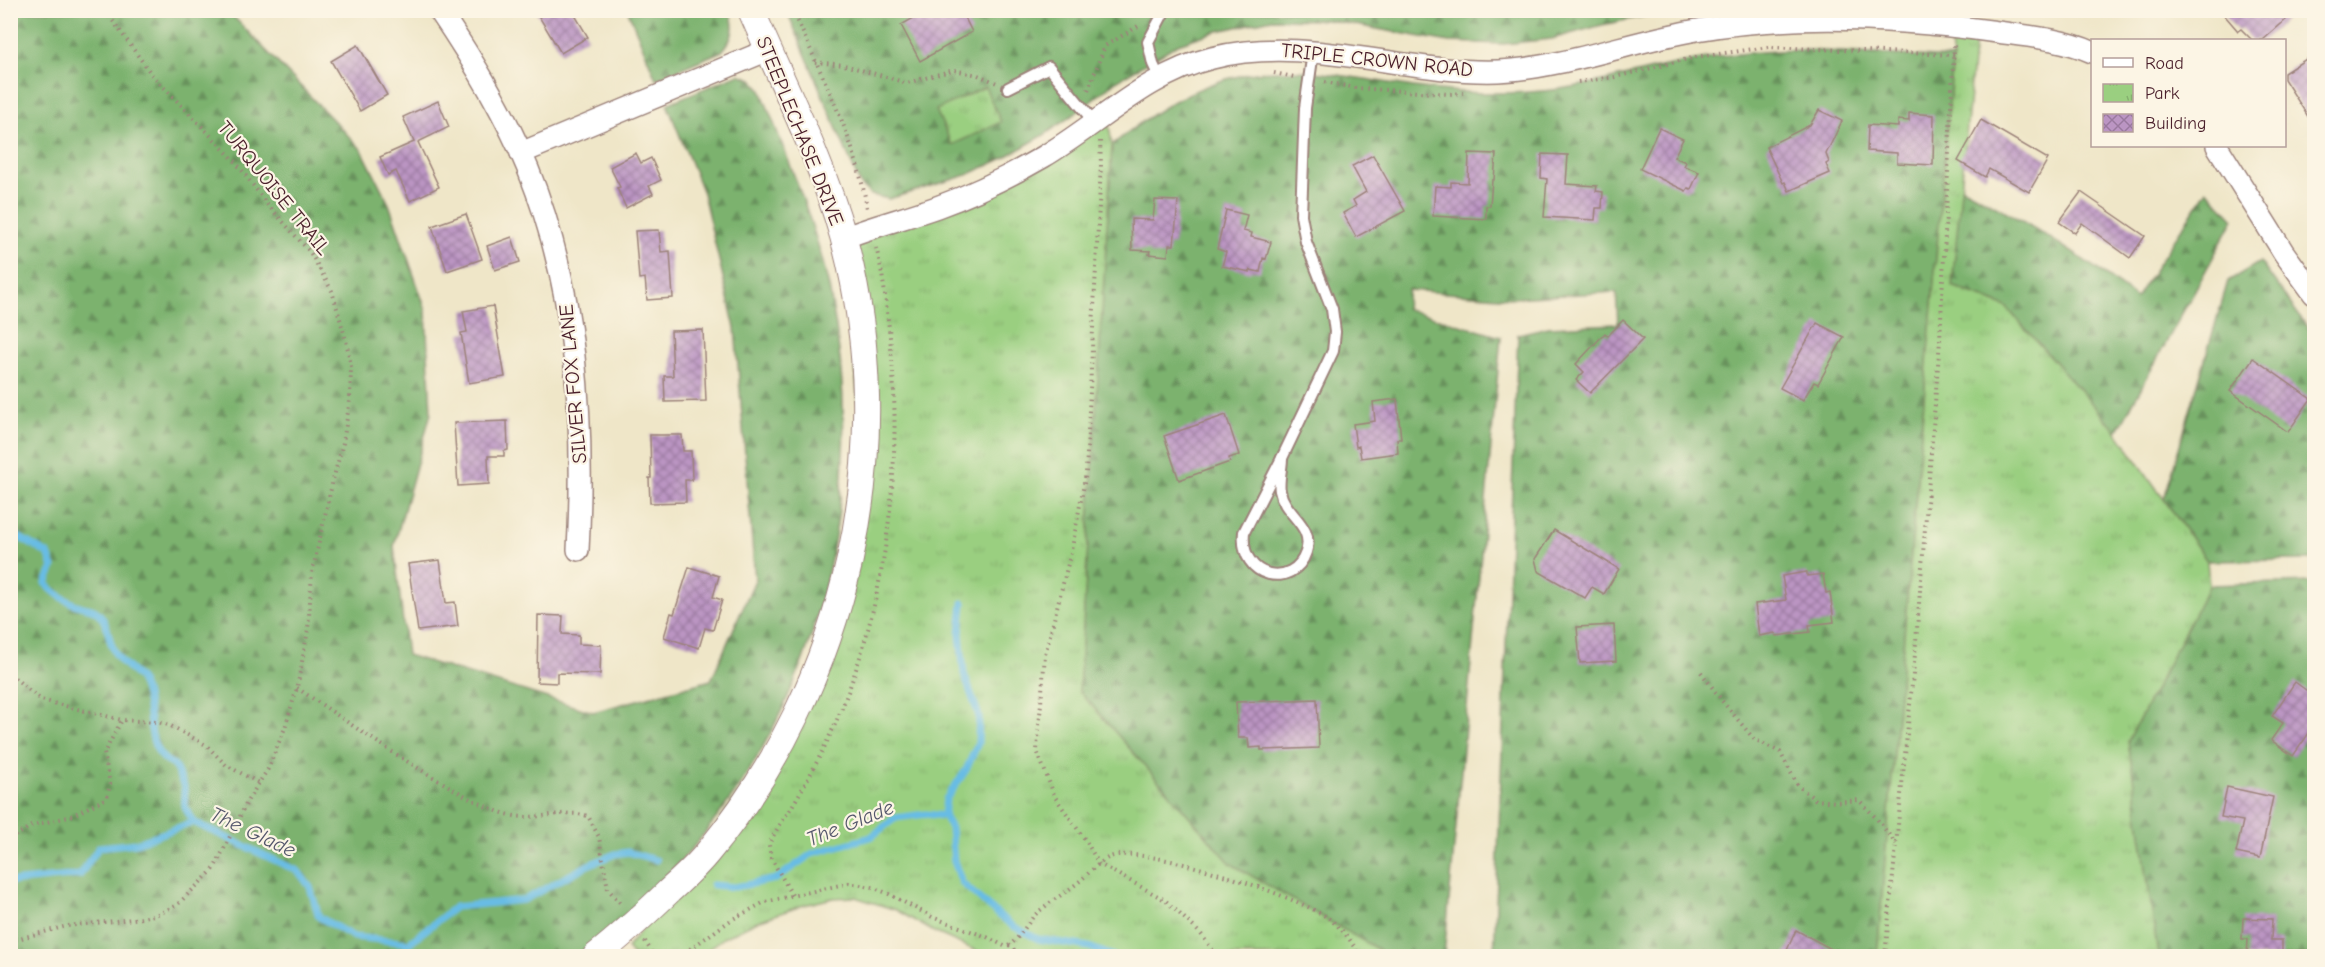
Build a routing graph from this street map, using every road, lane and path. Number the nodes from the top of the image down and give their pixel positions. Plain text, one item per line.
1 (105, 10) edge
2 (439, 10) edge
3 (751, 10) edge
4 (793, 10) edge
5 (1165, 10) edge
6 (114, 13) dead end
7 (1733, 17) edge
8 (112, 18) junction
9 (1144, 24) dead end
10 (1955, 27) junction
11 (768, 50) junction
12 (1313, 52) junction
13 (2091, 52) edge
14 (815, 62) junction
15 (1160, 79) junction
16 (1008, 87) joint
17 (1086, 99) dead end
18 (1096, 121) junction
19 (2218, 147) edge
20 (521, 153) junction
21 (869, 228) junction
22 (843, 238) junction
23 (882, 266) dead end
24 (2314, 294) edge
25 (1282, 458) junction
26 (578, 550) dead end
27 (1701, 672) dead end
28 (10, 674) edge
29 (297, 688) junction
30 (122, 720) junction
31 (259, 783) junction
32 (10, 839) edge
33 (1896, 845) junction
34 (1099, 864) junction
35 (775, 867) dead end
36 (792, 895) junction
37 (625, 908) dead end
38 (642, 937) dead end
39 (10, 941) edge
40 (1009, 945) junction
41 (596, 957) edge
42 (654, 957) edge
43 (680, 957) edge
44 (1021, 957) edge
45 (1217, 957) edge
46 (1359, 957) edge
47 (1885, 957) edge

1 - 8 path, TURQUOISE TRAIL
2 - 20 street, SILVER FOX LANE
3 - 11 street, STEEPLECHASE DRIVE
4 - 14 path
5 - 15 lane
6 - 8 path
7 - 10 street, TRIPLE CROWN ROAD
7 - 12 street, TRIPLE CROWN ROAD
8 - 29 path, TURQUOISE TRAIL
9 - 17 path
10 - 13 street, TRIPLE CROWN ROAD
10 - 33 path
11 - 20 street
11 - 22 street, STEEPLECHASE DRIVE
12 - 15 street, TRIPLE CROWN ROAD
12 - 25 lane
14 - 16 path
14 - 21 path
15 - 18 street, TRIPLE CROWN ROAD
16 - 18 lane
18 - 21 street, TRIPLE CROWN ROAD
18 - 34 path
19 - 24 street
20 - 26 street, SILVER FOX LANE
21 - 22 street, TRIPLE CROWN ROAD
21 - 23 path
22 - 41 street, STEEPLECHASE DRIVE
25 - 25 lane
27 - 33 path
28 - 30 path
29 - 31 path, TURQUOISE TRAIL
29 - 37 path
30 - 31 path
30 - 32 path
31 - 39 path, TURQUOISE TRAIL
33 - 47 path
34 - 40 path
34 - 45 path
34 - 46 path
35 - 36 path
36 - 40 path
36 - 43 path
38 - 42 path
40 - 44 path

